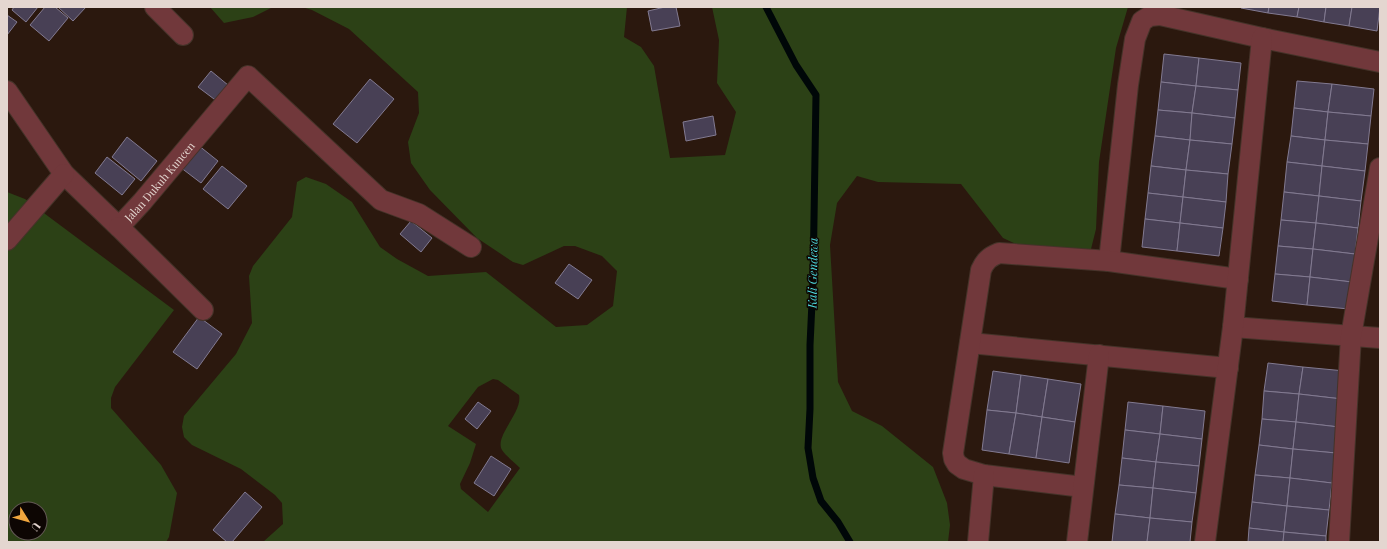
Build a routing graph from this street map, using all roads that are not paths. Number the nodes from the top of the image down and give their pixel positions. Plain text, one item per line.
1 (155, 7) edge
2 (183, 35) dead end
3 (1262, 38) junction
4 (1380, 62) edge
5 (7, 91) edge
6 (1380, 168) edge
7 (64, 174) junction
8 (120, 227) junction
9 (7, 240) edge
10 (471, 247) dead end
11 (1109, 261) junction
12 (1238, 279) junction
13 (203, 310) dead end
14 (1233, 327) junction
15 (1352, 336) junction
16 (1380, 338) edge
17 (970, 343) junction
18 (1099, 355) junction
19 (1228, 368) junction
20 (984, 475) junction
21 (1083, 487) junction
22 (978, 542) edge
23 (1077, 542) edge
24 (1205, 542) edge
25 (1339, 542) edge

1 - 2 street
3 - 4 street
3 - 11 street
3 - 12 street
5 - 7 street, Jalan Dukuh Kuncen
6 - 15 street
7 - 8 street, Jalan Dukuh Kuncen
7 - 9 street
8 - 10 street, Jalan Dukuh Kuncen
8 - 13 street
11 - 12 street
11 - 17 street
12 - 14 street
14 - 15 street
14 - 19 street
15 - 16 street
15 - 25 street
17 - 18 street
17 - 20 street
18 - 19 street
18 - 21 street
19 - 24 street
20 - 21 street
20 - 22 street
21 - 23 street

